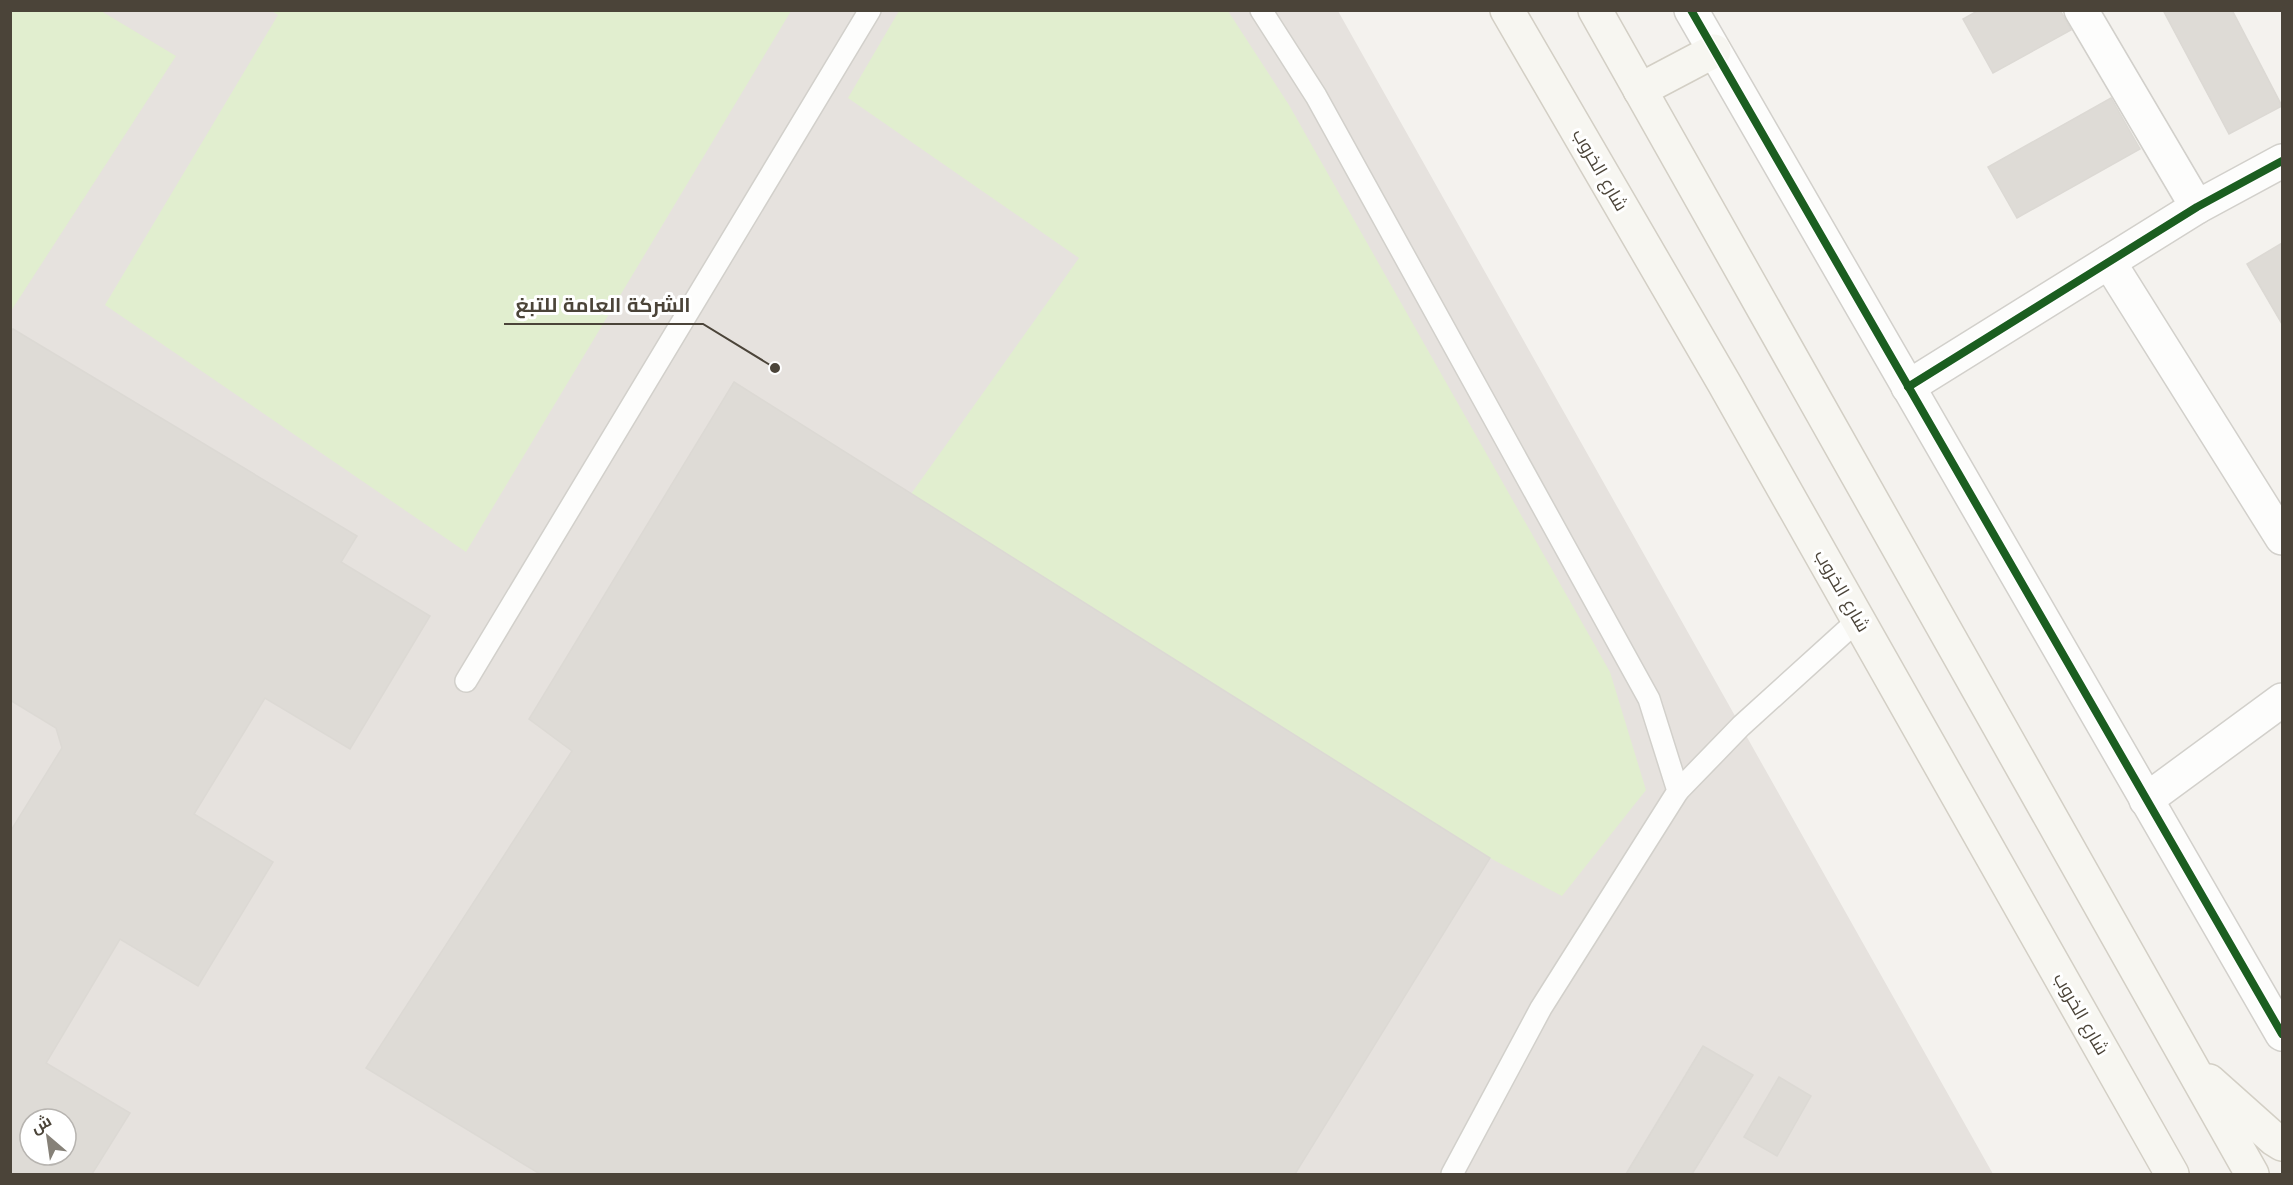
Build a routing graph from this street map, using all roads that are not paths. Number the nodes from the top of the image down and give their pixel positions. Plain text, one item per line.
1 (870, 10) edge
2 (1261, 10) edge
3 (1507, 10) edge
4 (1595, 10) edge
5 (1691, 10) edge
6 (2081, 10) edge
7 (1714, 51) junction
8 (1640, 90) junction
9 (2283, 161) edge
10 (2197, 207) junction
11 (2109, 262) junction
12 (1908, 387) junction
13 (2283, 538) edge
14 (1858, 620) junction
15 (466, 681) dead end
16 (2283, 700) edge
17 (1678, 791) junction
18 (2146, 800) junction
19 (2283, 1034) edge
20 (2188, 1062) junction
21 (2283, 1144) edge
22 (1452, 1174) edge
23 (2172, 1174) edge
24 (2252, 1174) edge

1 - 15 lane
2 - 17 lane
3 - 14 main road, شارع الخروب
4 - 8 main road
5 - 7 street
6 - 10 street
7 - 8 main road
7 - 12 street
8 - 20 main road
9 - 10 street
10 - 11 street
11 - 12 street
11 - 13 street
12 - 18 street
14 - 17 lane
14 - 23 main road, شارع الخروب
16 - 18 street
17 - 22 lane
18 - 19 street
20 - 21 main road
20 - 24 main road

